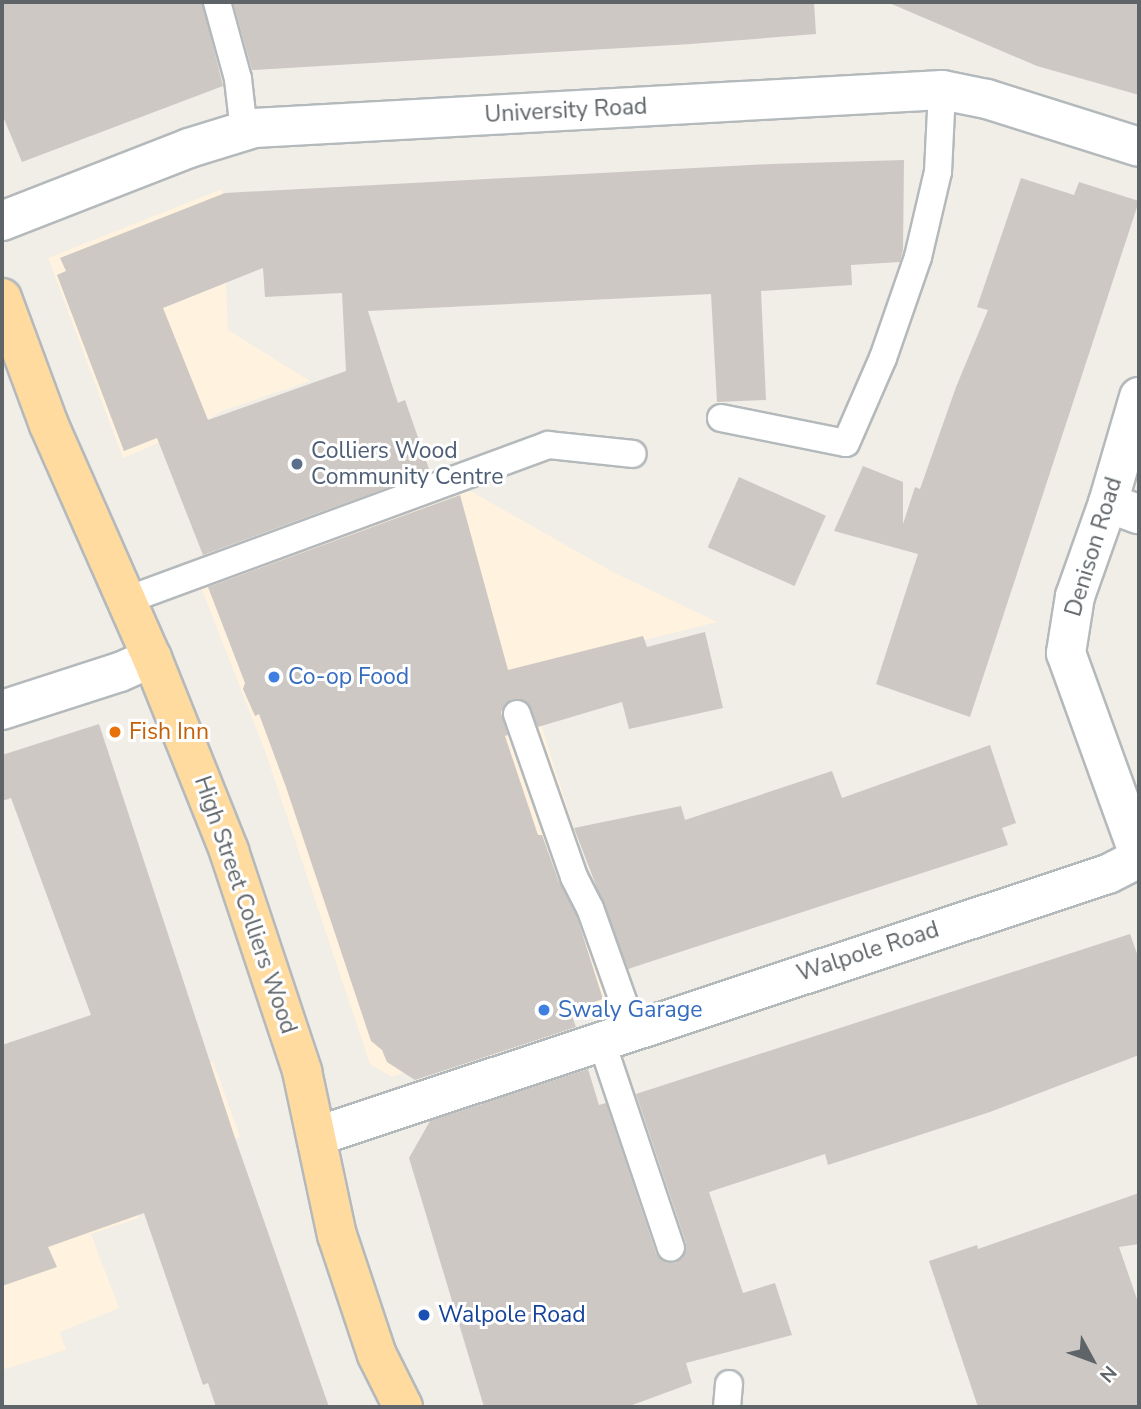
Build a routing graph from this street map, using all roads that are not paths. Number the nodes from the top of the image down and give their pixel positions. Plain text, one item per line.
1 (217, 2) edge
2 (942, 90) junction
3 (244, 131) junction
4 (1139, 147) edge
5 (2, 221) edge
6 (2, 298) edge
7 (1139, 397) edge
8 (721, 418) dead end
9 (634, 454) dead end
10 (1124, 508) edge
11 (127, 600) junction
12 (152, 658) junction
13 (2, 710) edge
14 (517, 714) dead end
15 (1139, 856) edge
16 (617, 1035) junction
17 (317, 1136) junction
18 (671, 1248) dead end
19 (403, 1407) edge

1 - 3 lane
2 - 3 street, University Road
2 - 4 street, University Road
2 - 8 lane
3 - 5 street, University Road
6 - 11 highway, High Street Colliers Wood
7 - 10 street, Denison Road
9 - 11 lane
10 - 15 street, Denison Road
11 - 12 highway, High Street Colliers Wood
12 - 13 street
12 - 17 highway, High Street Colliers Wood
14 - 16 lane
15 - 16 street, Walpole Road
16 - 17 street, Walpole Road
16 - 18 lane
17 - 19 highway, High Street Colliers Wood

